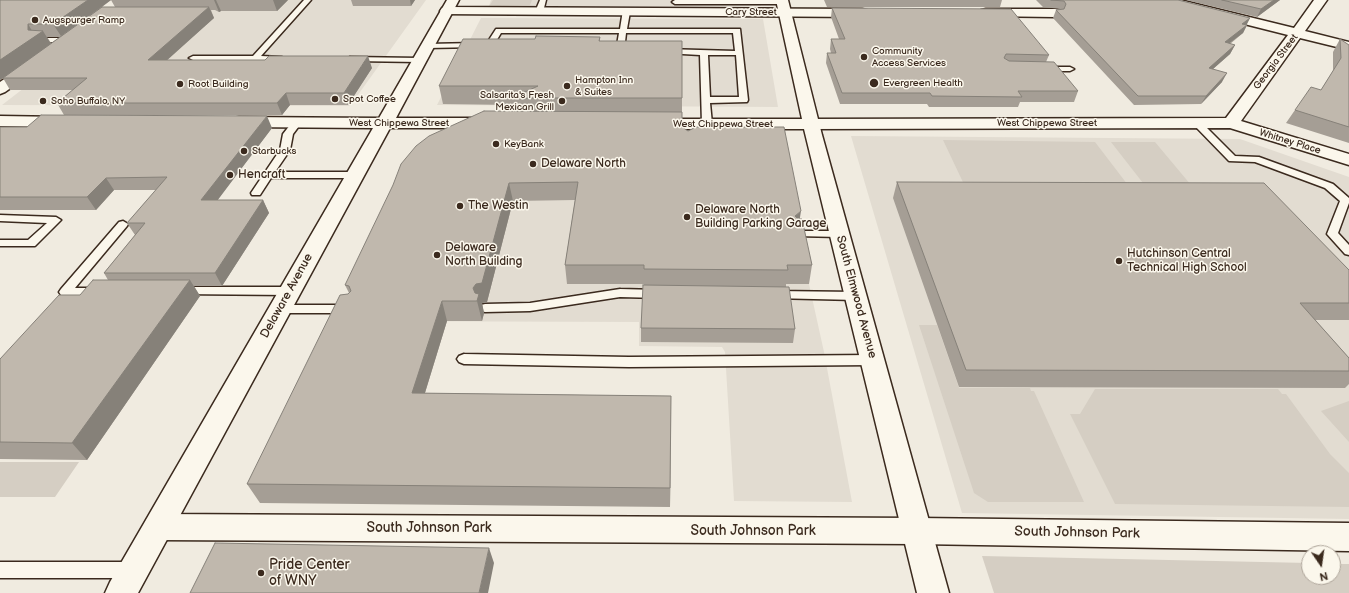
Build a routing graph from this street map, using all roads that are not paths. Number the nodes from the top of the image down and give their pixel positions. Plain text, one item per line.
1 (308, 0) edge
2 (1165, 0) edge
3 (1321, 0) edge
4 (675, 2) dead end
5 (784, 5) edge
6 (450, 6) edge
7 (541, 6) edge
8 (626, 12) junction
9 (873, 12) edge
10 (976, 13) edge
11 (1055, 13) edge
12 (623, 31) junction
13 (79, 32) edge
14 (1297, 34) junction
15 (40, 40) edge
16 (67, 40) junction
17 (427, 46) junction
18 (489, 46) junction
19 (500, 46) edge
20 (1349, 46) edge
21 (620, 51) edge
22 (655, 51) edge
23 (704, 53) junction
24 (739, 54) junction
25 (193, 58) edge
26 (255, 58) junction
27 (293, 59) edge
28 (347, 59) edge
29 (420, 60) junction
30 (1038, 69) edge
31 (1070, 69) dead end
32 (0, 89) edge
33 (706, 100) junction
34 (0, 122) edge
35 (78, 122) edge
36 (227, 122) edge
37 (297, 122) junction
38 (385, 123) junction
39 (501, 123) edge
40 (1197, 123) junction
41 (1230, 123) junction
42 (635, 124) edge
43 (707, 124) junction
44 (812, 124) junction
45 (1349, 160) edge
46 (268, 175) junction
47 (355, 175) junction
48 (256, 193) dead end
49 (0, 218) edge
50 (124, 224) dead end
51 (799, 234) edge
52 (840, 234) junction
53 (0, 243) edge
54 (1349, 251) edge
55 (173, 291) edge
56 (111, 292) edge
57 (673, 294) edge
58 (764, 295) edge
59 (856, 296) junction
60 (285, 300) junction
61 (485, 308) dead end
62 (351, 309) edge
63 (464, 359) dead end
64 (873, 360) junction
65 (158, 527) junction
66 (917, 532) junction
67 (1349, 537) edge
68 (0, 570) edge
69 (134, 570) junction
70 (121, 593) edge
71 (933, 593) edge

1 - 26 lane
2 - 14 street
3 - 14 street, Georgia Street
4 - 5 lane
5 - 8 street, Cary Street
5 - 9 street, Cary Street
5 - 44 street, South Elmwood Avenue
6 - 7 street, Cary Street
6 - 17 street, Delaware Avenue
7 - 8 street, Cary Street
8 - 12 lane
10 - 11 street
12 - 18 lane
12 - 21 lane
12 - 24 lane
13 - 16 street
14 - 20 street
14 - 41 street, Georgia Street
15 - 16 lane
16 - 32 street
17 - 18 lane
17 - 29 street, Delaware Avenue
18 - 19 lane
22 - 23 lane
23 - 24 lane
23 - 33 lane
24 - 33 lane
25 - 26 lane
26 - 27 lane
28 - 29 lane
29 - 38 street, Delaware Avenue
30 - 31 lane
33 - 43 lane
34 - 35 street
36 - 37 street, West Chippewa Street
37 - 38 street, West Chippewa Street
37 - 46 lane
38 - 39 street, West Chippewa Street
38 - 47 street, Delaware Avenue
40 - 41 street, West Chippewa Street
40 - 44 street, West Chippewa Street
40 - 54 lane
41 - 45 street, Whitney Place
42 - 43 street, West Chippewa Street
43 - 44 street, West Chippewa Street
44 - 52 street, South Elmwood Avenue
46 - 47 lane
46 - 48 lane
47 - 60 street, Delaware Avenue
49 - 53 lane
50 - 56 lane
51 - 52 lane
52 - 59 street, South Elmwood Avenue
55 - 60 lane
57 - 61 lane
58 - 59 lane
59 - 64 street, South Elmwood Avenue
60 - 62 lane
60 - 65 street, Delaware Avenue
63 - 64 lane
64 - 66 street, South Elmwood Avenue
65 - 66 street, South Johnson Park
65 - 69 street, Delaware Avenue
66 - 67 street, South Johnson Park
66 - 71 street, South Elmwood Avenue
68 - 69 lane
69 - 70 street, Delaware Avenue

